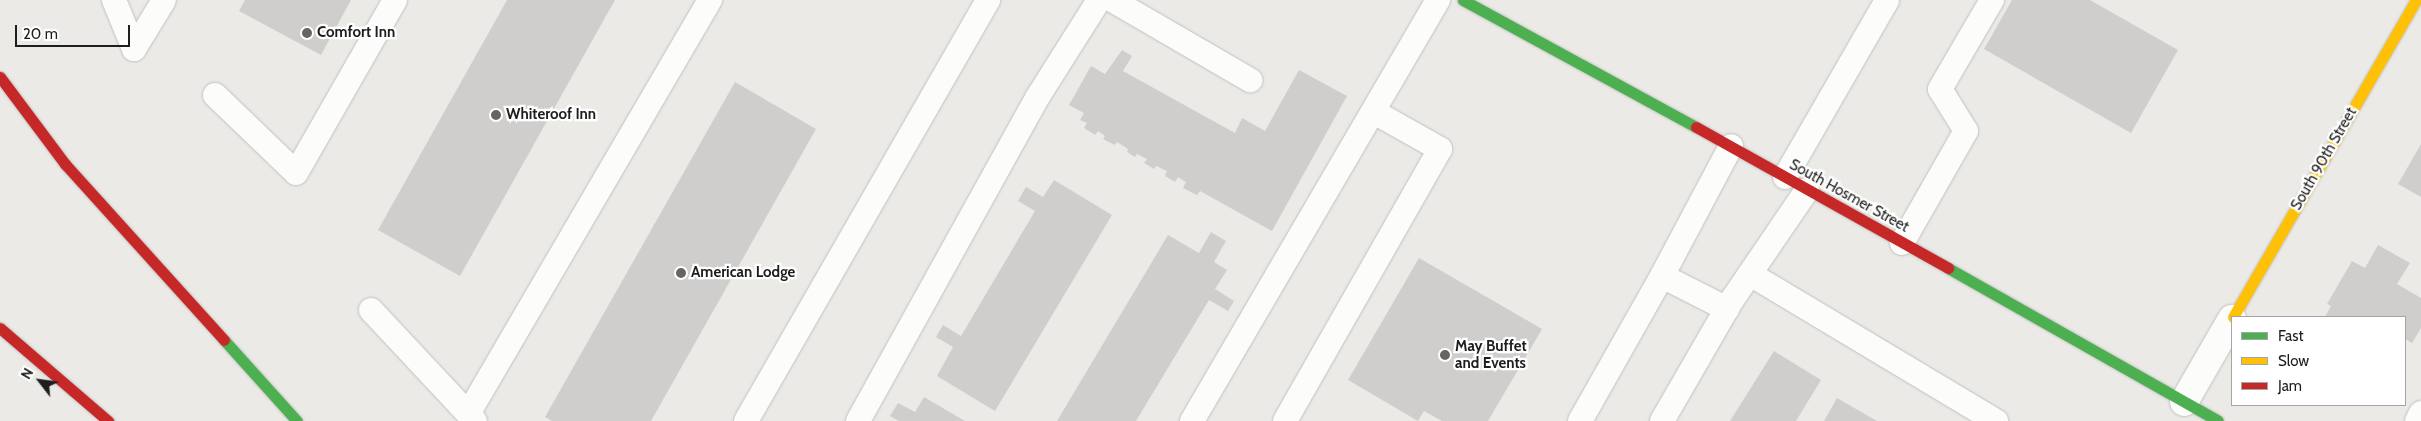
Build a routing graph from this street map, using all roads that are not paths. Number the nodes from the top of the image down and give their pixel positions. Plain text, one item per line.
1 (114, 0) edge
2 (164, 0) edge
3 (395, 0) edge
4 (710, 0) edge
5 (988, 0) edge
6 (1099, 0) edge
7 (1112, 0) edge
8 (1438, 0) edge
9 (1463, 0) edge
10 (1887, 0) edge
11 (1992, 0) edge
12 (2416, 0) edge
13 (0, 77) edge
14 (1250, 80) dead end
15 (215, 95) dead end
16 (1374, 112) junction
17 (1731, 146) junction
18 (1785, 177) junction
19 (1807, 190) junction
20 (1902, 243) junction
21 (1750, 274) junction
22 (1662, 276) junction
23 (1727, 309) junction
24 (371, 310) dead end
25 (2234, 316) edge
26 (2231, 321) edge
27 (0, 328) edge
28 (2184, 402) junction
29 (2421, 413) edge
30 (471, 417) edge
31 (108, 421) edge
32 (296, 421) edge
33 (746, 421) edge
34 (858, 421) edge
35 (1192, 421) edge
36 (1286, 421) edge
37 (1580, 421) edge
38 (1662, 421) edge
39 (1996, 421) edge
40 (2218, 421) edge
41 (2417, 421) edge

1 - 2 lane
3 - 15 lane
4 - 30 lane
5 - 33 lane
6 - 34 lane
7 - 14 lane
8 - 16 lane
9 - 17 main road, South Hosmer Street
10 - 18 lane
11 - 20 lane
12 - 25 main road, South 90th Street
13 - 32 main road
16 - 35 lane
16 - 36 lane
17 - 18 main road, South Hosmer Street
17 - 22 lane
18 - 19 main road, South Hosmer Street
19 - 20 main road, South Hosmer Street
19 - 21 lane
20 - 28 main road, South Hosmer Street
21 - 23 lane
21 - 39 lane
22 - 23 lane
22 - 37 lane
23 - 38 lane
24 - 30 lane
26 - 28 street, South 90th Street
27 - 31 main road
28 - 40 main road, South Hosmer Street
29 - 41 lane

